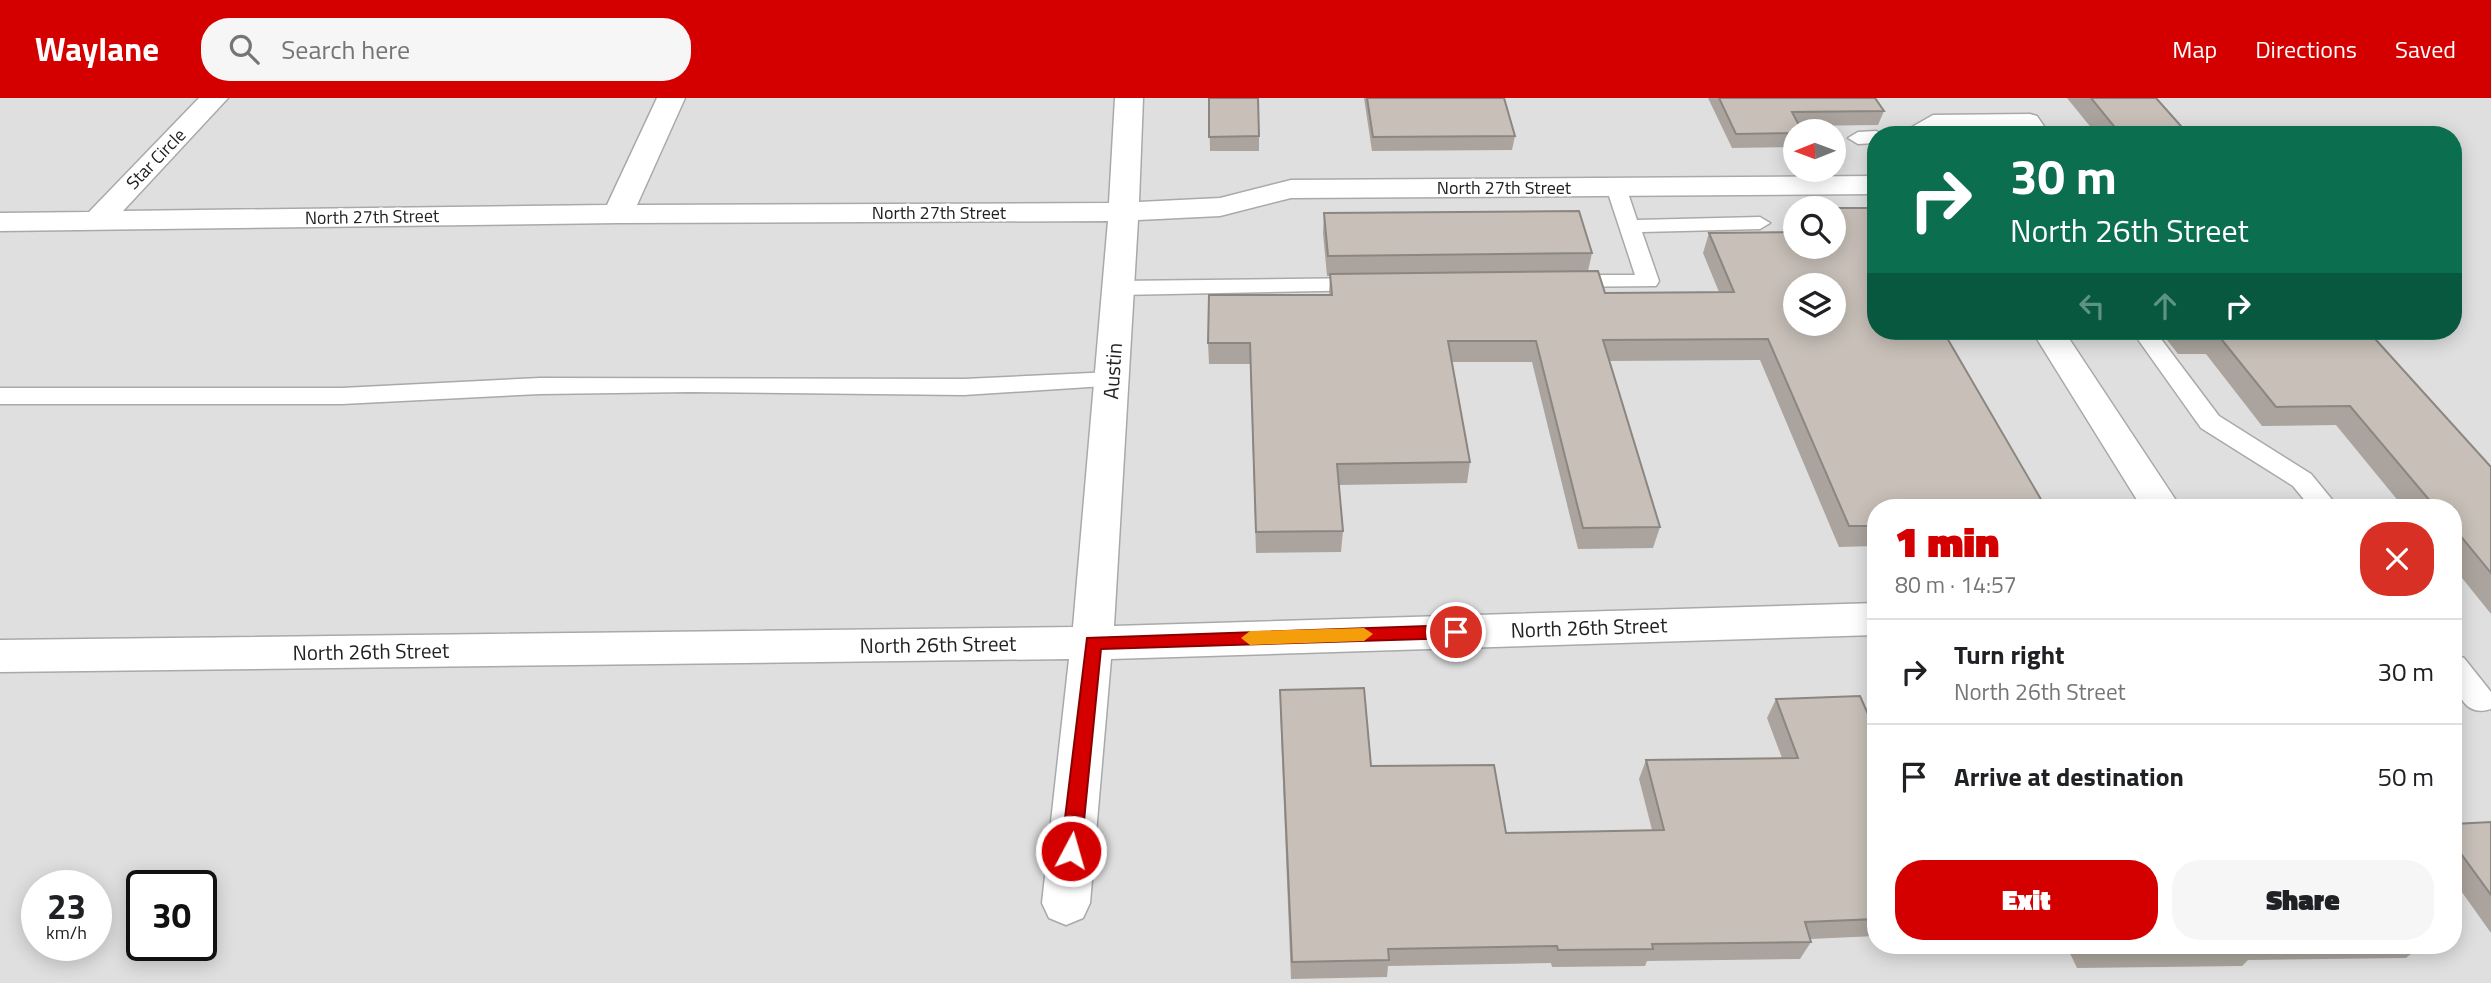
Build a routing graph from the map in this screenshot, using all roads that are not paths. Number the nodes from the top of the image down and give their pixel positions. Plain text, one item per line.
1 (214, 98) edge
2 (671, 98) edge
3 (1129, 98) edge
4 (1961, 126) edge
5 (2034, 126) edge
6 (1867, 186) edge
7 (1616, 187) junction
8 (1125, 212) junction
9 (618, 214) junction
10 (98, 220) junction
11 (0, 222) edge
12 (1760, 223) dead end
13 (1629, 226) junction
14 (1550, 282) edge
15 (1383, 284) edge
16 (1119, 288) junction
17 (2054, 340) edge
18 (2150, 340) edge
19 (1112, 380) junction
20 (0, 396) edge
21 (2156, 499) edge
22 (2318, 499) edge
23 (1867, 619) edge
24 (1093, 643) junction
25 (0, 656) edge
26 (2462, 676) edge
27 (2481, 701) dead end
28 (1066, 903) dead end

1 - 10 street, Star Circle
2 - 9 street
3 - 8 street, Austin
4 - 5 lane
6 - 7 street, North 27th Street
7 - 8 street, North 27th Street
7 - 13 lane
8 - 9 street, North 27th Street
8 - 16 street, Austin
9 - 10 street, North 27th Street
10 - 11 street, North 27th Street
12 - 13 lane
13 - 14 lane
15 - 16 lane
16 - 19 street, Austin
17 - 21 street
18 - 22 lane
19 - 20 lane
19 - 24 street, Austin
23 - 24 street, North 26th Street
24 - 25 street, North 26th Street
24 - 28 street, Austin
26 - 27 lane

